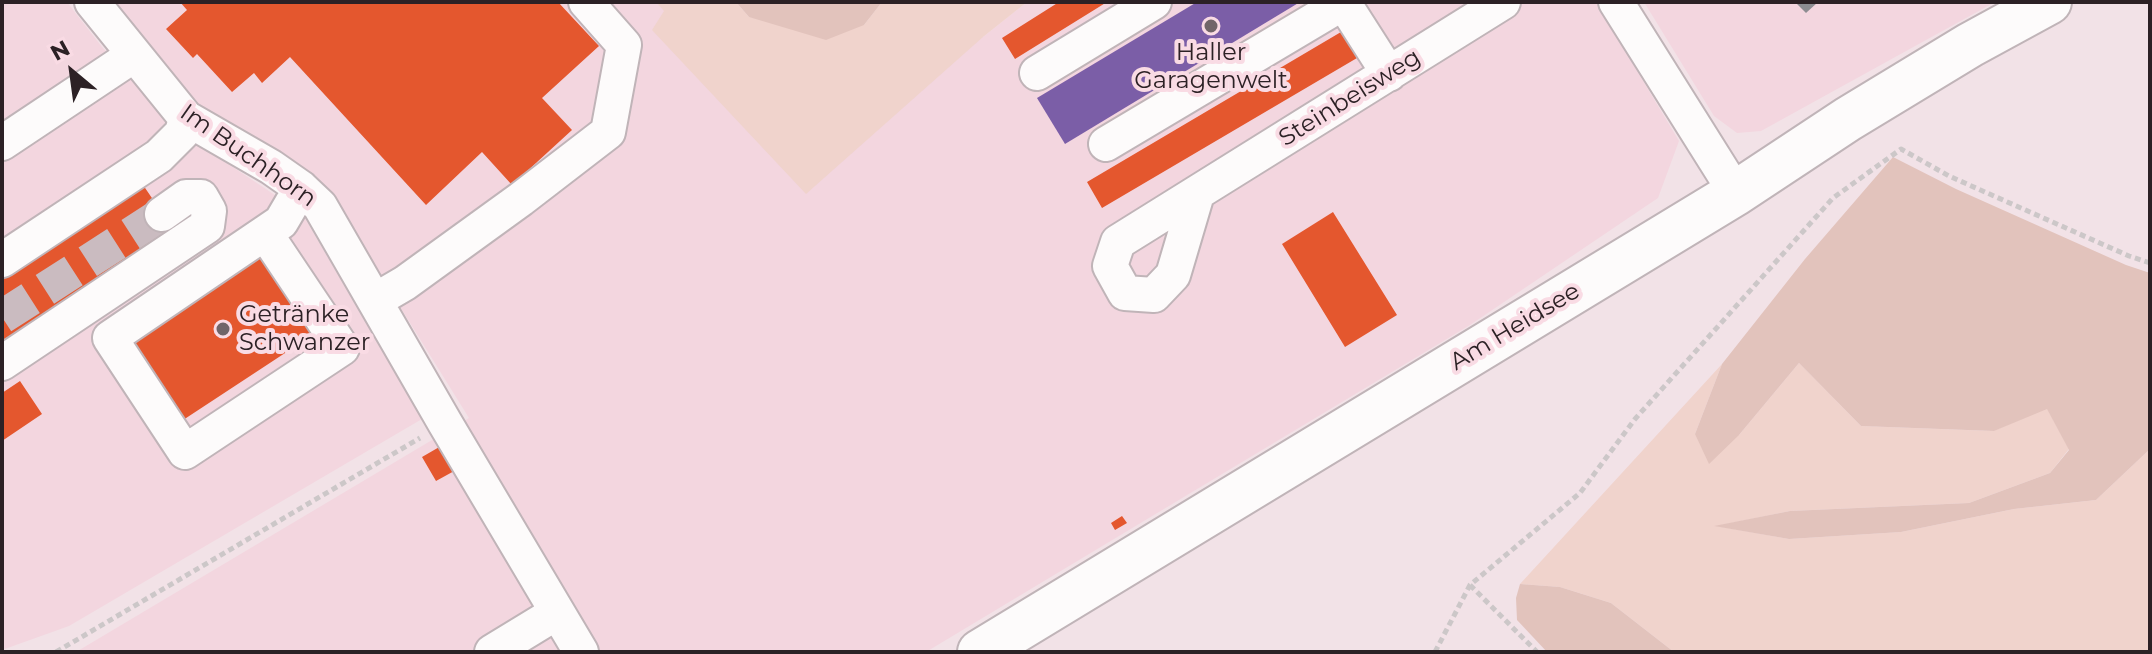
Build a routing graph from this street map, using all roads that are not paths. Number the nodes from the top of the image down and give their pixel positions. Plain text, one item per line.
1 (92, 2) edge
2 (586, 2) edge
3 (1154, 2) edge
4 (1343, 2) edge
5 (1503, 2) edge
6 (1616, 2) edge
7 (2049, 2) edge
8 (134, 55) junction
9 (1037, 73) dead end
10 (1389, 74) junction
11 (186, 118) junction
12 (2, 143) edge
13 (1106, 144) dead end
14 (159, 156) junction
15 (301, 188) junction
16 (1736, 193) junction
17 (1197, 194) dead end
18 (265, 233) junction
19 (2, 260) edge
20 (376, 300) junction
21 (2, 363) edge
22 (556, 613) junction
23 (492, 652) edge
24 (581, 652) edge
25 (980, 652) edge

1 - 8 street, Im Buchhorn
2 - 20 street
3 - 9 street
4 - 10 street
4 - 13 street
5 - 10 street, Steinbeisweg
6 - 16 street
7 - 16 main road, Am Heidsee
8 - 11 street, Im Buchhorn
8 - 12 street
10 - 17 street, Steinbeisweg
11 - 14 street
11 - 15 street, Im Buchhorn
14 - 19 street
14 - 21 street
15 - 18 street
15 - 20 street, Im Buchhorn
16 - 25 main road, Am Heidsee
18 - 18 street
20 - 22 street, Im Buchhorn
22 - 23 street
22 - 24 street, Im Buchhorn

